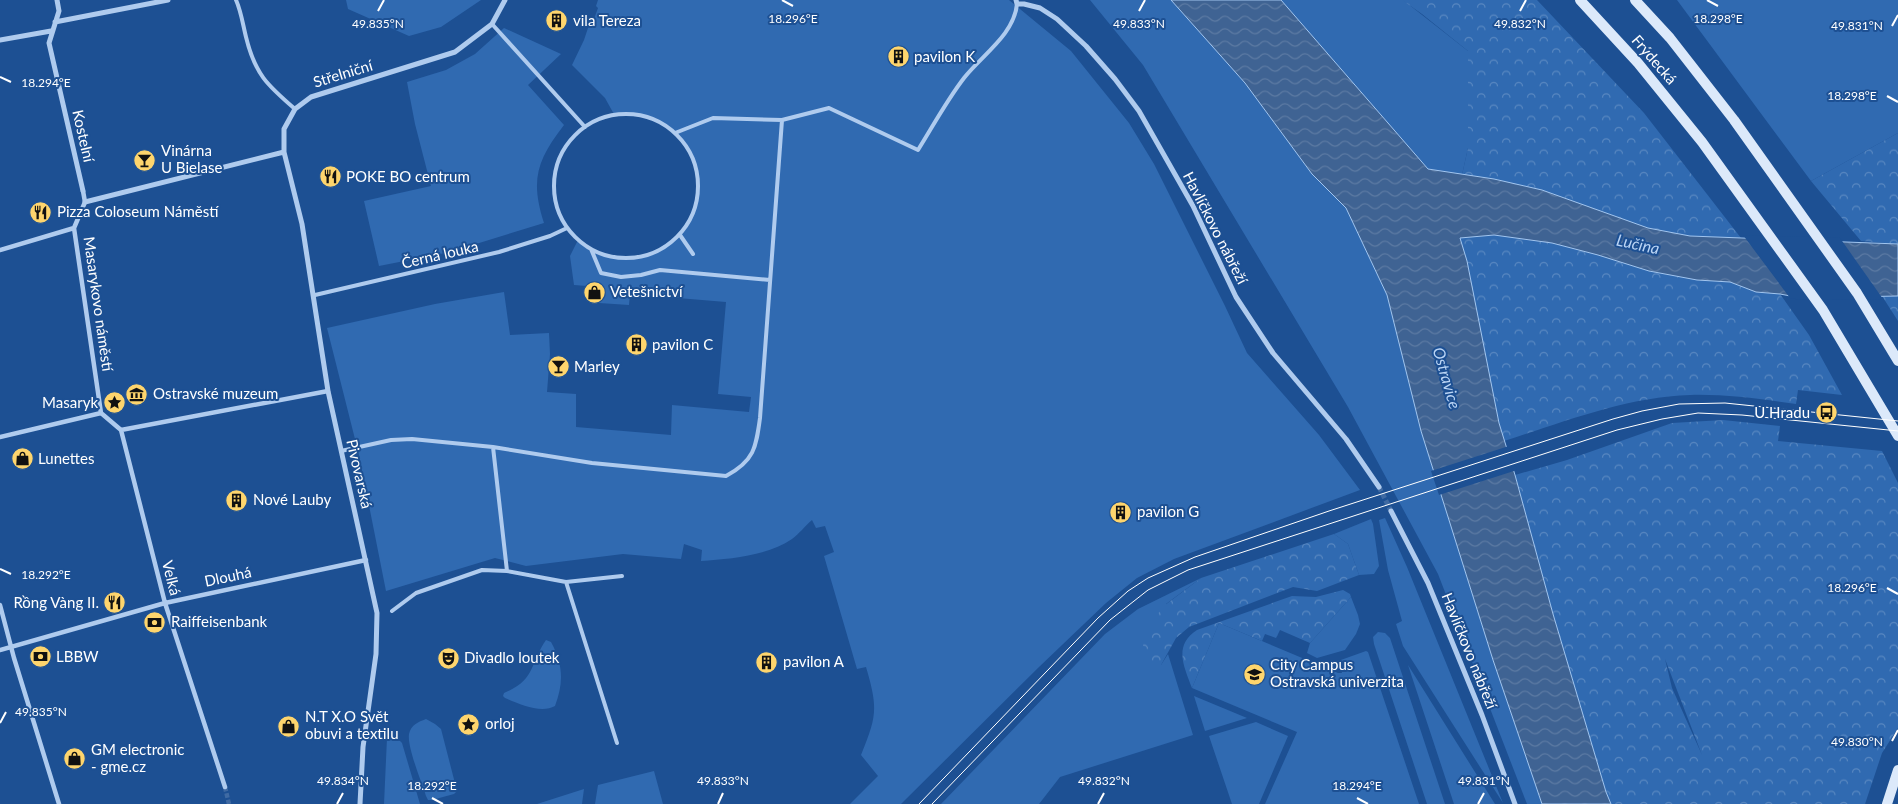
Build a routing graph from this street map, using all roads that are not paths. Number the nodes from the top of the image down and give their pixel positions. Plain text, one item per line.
1 (57, 0) edge
2 (168, 0) edge
3 (236, 0) edge
4 (505, 0) edge
5 (1580, 0) edge
6 (1635, 0) edge
7 (1016, 2) edge
8 (55, 22) junction
9 (492, 24) junction
10 (52, 31) junction
11 (0, 40) edge
12 (295, 109) junction
13 (782, 120) junction
14 (585, 127) junction
15 (675, 133) junction
16 (284, 152) junction
17 (83, 191) joint
18 (85, 202) junction
19 (74, 228) junction
20 (567, 228) junction
21 (680, 235) junction
22 (591, 249) junction
23 (0, 250) edge
24 (693, 254) dead end
25 (770, 280) junction
26 (314, 295) junction
27 (1898, 361) edge
28 (328, 390) junction
29 (101, 413) junction
30 (121, 430) junction
31 (1898, 436) edge
32 (0, 437) edge
33 (493, 447) junction
34 (341, 451) junction
35 (1379, 487) tunnel mouth
36 (1391, 511) tunnel mouth
37 (366, 560) junction
38 (507, 571) junction
39 (622, 576) dead end
40 (566, 582) junction
41 (165, 603) junction
42 (0, 605) edge
43 (392, 611) dead end
44 (11, 646) junction
45 (0, 650) edge
46 (617, 744) dead end
47 (1898, 770) edge
48 (225, 787) tunnel mouth
49 (60, 804) edge
50 (360, 804) edge
51 (1515, 804) edge
52 (1886, 804) edge

1 - 8 street, Kostelní
2 - 8 street
3 - 12 lane
4 - 9 street, Střelniční
5 - 31 main road, Frýdecká
6 - 27 main road, Frýdecká
7 - 13 lane
7 - 35 street, Havlíčkovo nábřeží
8 - 10 street, Kostelní
9 - 12 street, Střelniční
9 - 14 lane
10 - 11 street
10 - 17 street, Kostelní
12 - 16 street
13 - 15 lane
13 - 25 lane
14 - 15 lane
14 - 20 lane
15 - 21 lane
16 - 18 street
16 - 26 street, Pivovarská
17 - 18 street
18 - 19 street, Masarykovo náměstí
19 - 23 street, Masarykovo náměstí
19 - 29 street, Masarykovo náměstí
20 - 22 lane
20 - 26 lane, Černá louka
21 - 22 lane
21 - 24 lane
22 - 25 lane
25 - 33 lane
26 - 28 street, Pivovarská
28 - 30 street
28 - 34 street, Pivovarská
29 - 30 street
29 - 32 street
30 - 41 street, Velká
33 - 34 lane
33 - 38 lane
34 - 37 street, Pivovarská
36 - 51 street, Havlíčkovo nábřeží
37 - 41 street, Dlouhá
37 - 50 street, Pivovarská
38 - 40 lane
38 - 43 lane
39 - 40 lane
40 - 46 lane
41 - 44 street, Dlouhá
41 - 48 street, Velká
42 - 44 street
44 - 45 street
44 - 49 street
47 - 52 main road

